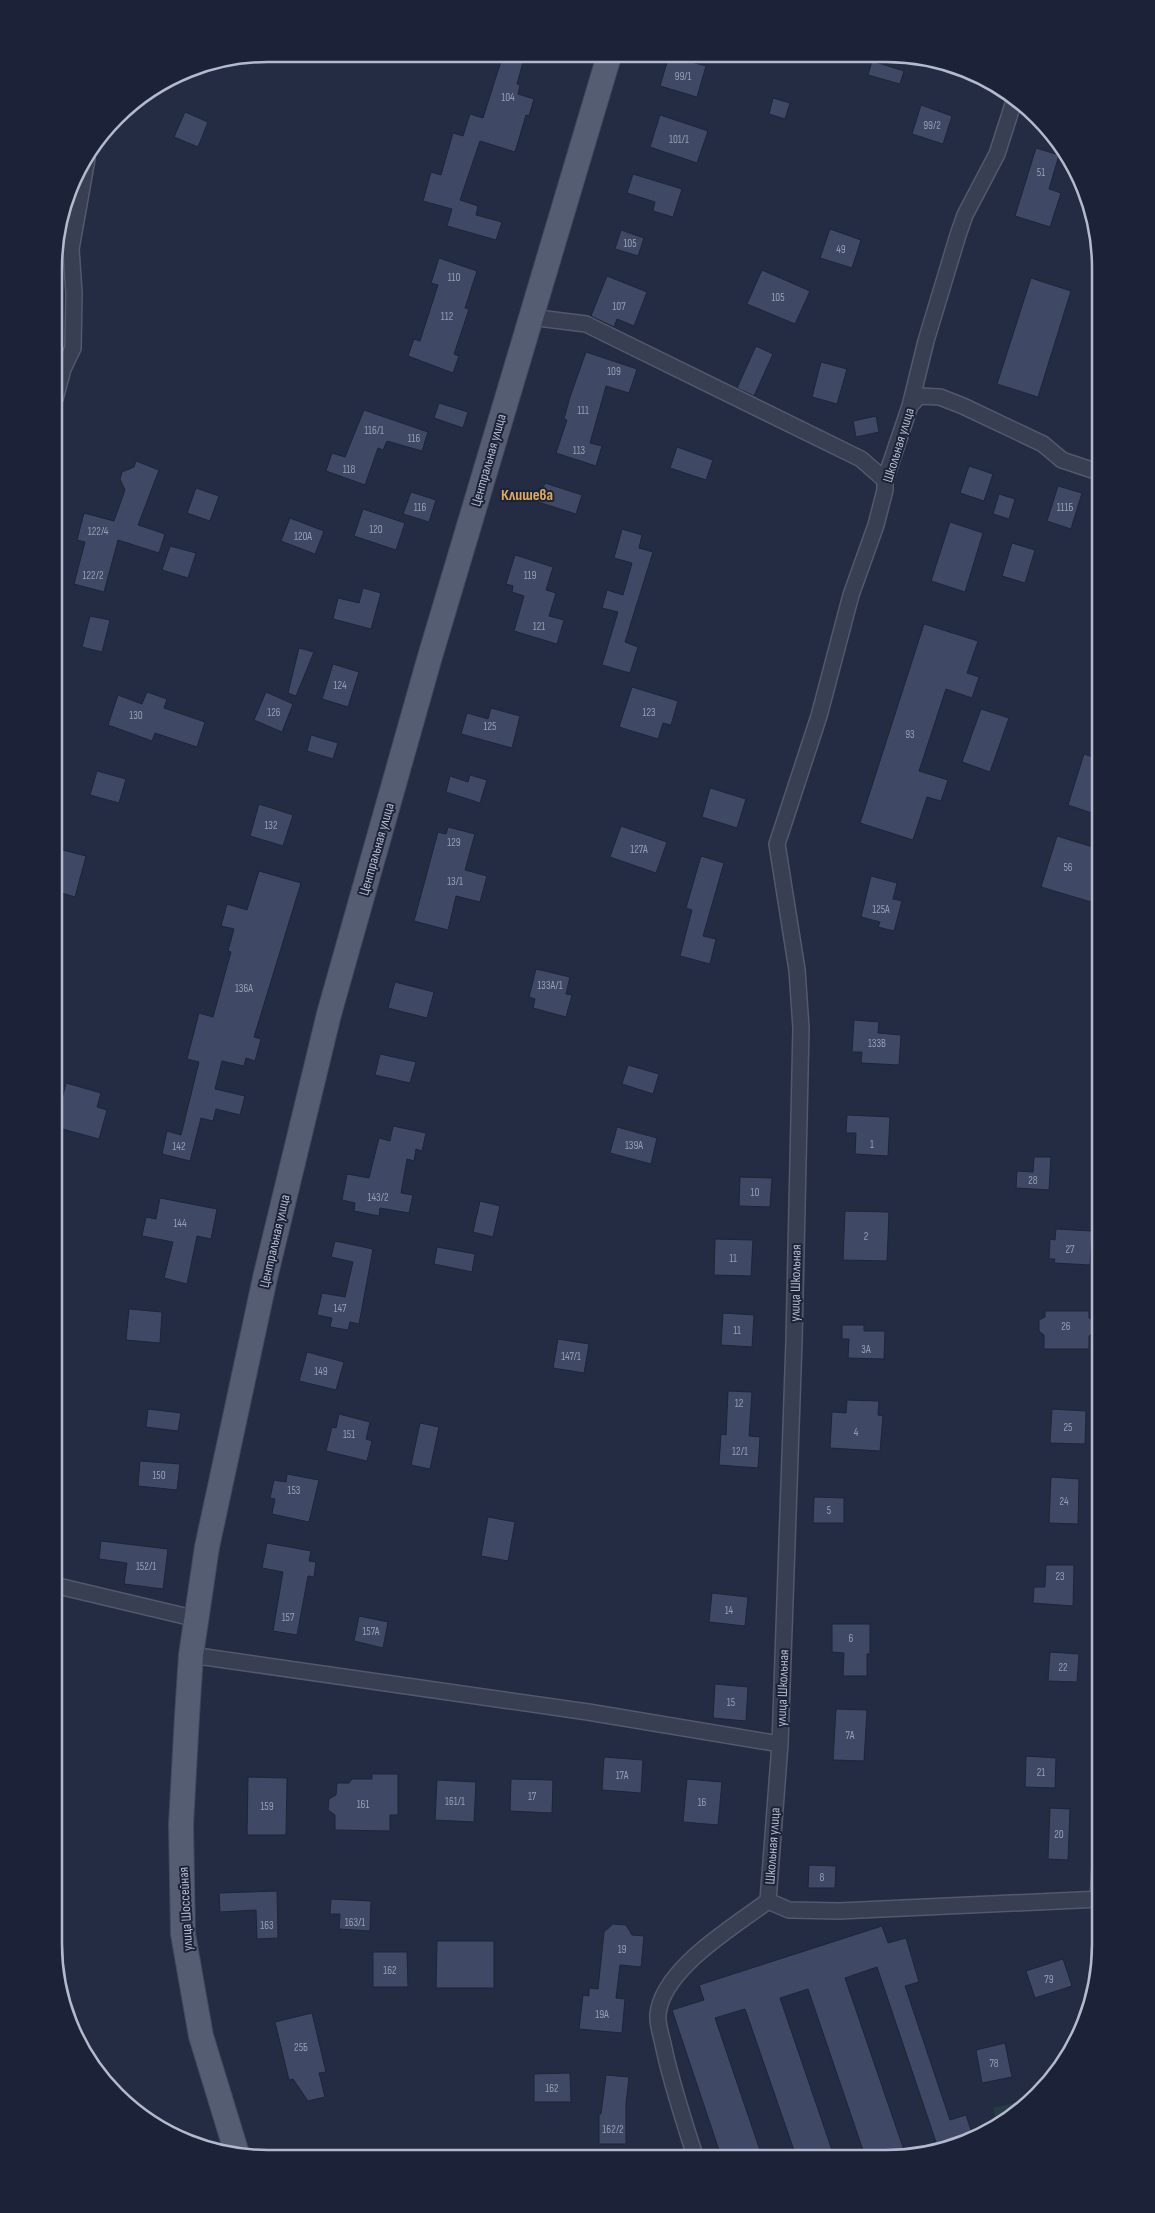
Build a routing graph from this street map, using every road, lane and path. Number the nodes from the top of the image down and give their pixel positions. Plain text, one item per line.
1 (607, 62) edge
2 (1013, 106) edge
3 (84, 177) edge
4 (530, 317) junction
5 (62, 373) edge
6 (910, 406) junction
7 (1092, 470) edge
8 (885, 480) junction
9 (783, 824) joint
10 (62, 1587) edge
11 (197, 1619) junction
12 (191, 1655) junction
13 (780, 1744) junction
14 (1092, 1899) edge
15 (768, 1901) junction
16 (235, 2148) edge
17 (693, 2150) edge

1 - 4 main road, Центральная улица
2 - 6 street, Школьная улица
3 - 5 street
4 - 8 street
4 - 11 main road, Центральная улица
6 - 7 street
6 - 8 street, Школьная улица
8 - 9 street, Школьная улица
9 - 13 street, улица Школьная
10 - 11 street
11 - 12 main road, Центральная улица
12 - 13 street
12 - 16 main road, улица Шоссейная
13 - 15 street, Школьная улица
14 - 15 street, Школьная улица
15 - 17 street

